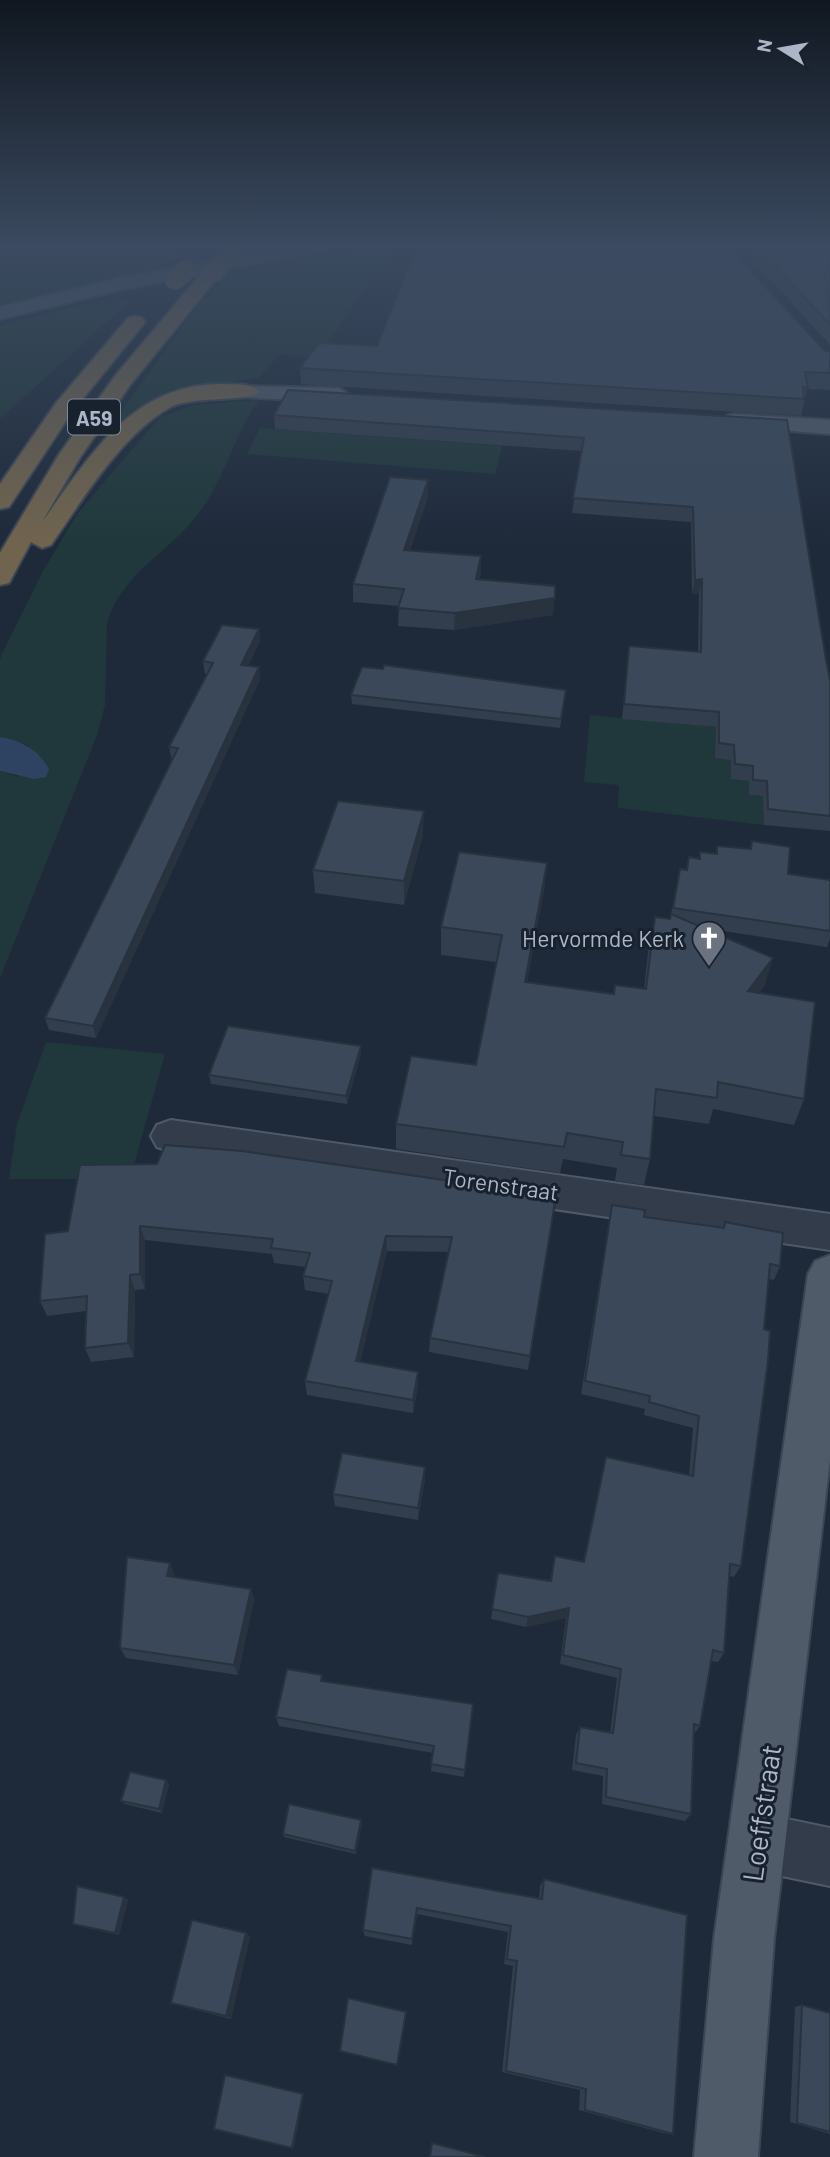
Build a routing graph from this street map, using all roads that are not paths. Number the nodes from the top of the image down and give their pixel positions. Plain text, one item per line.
1 (118, 345) edge
2 (151, 345) edge
3 (248, 393) joint
4 (355, 396) edge
5 (64, 408) junction
6 (714, 420) edge
7 (830, 427) edge
8 (20, 437) dead end
9 (0, 502) edge
10 (0, 578) edge
11 (0, 598) edge
12 (171, 1136) dead end
13 (830, 1232) edge
14 (830, 1274) edge
15 (818, 1471) edge
16 (758, 1842) junction
17 (830, 1857) edge
18 (726, 2157) edge

1 - 5 highway, A59, bridge
2 - 10 highway, A59, bridge
3 - 4 main road
3 - 11 highway, A59
5 - 8 highway, A59
5 - 9 highway, A59
6 - 7 main road
12 - 13 street, Torenstraat
14 - 15 main road, Loeffstraat
15 - 16 main road, Loeffstraat
16 - 17 street
16 - 18 main road, Loeffstraat

